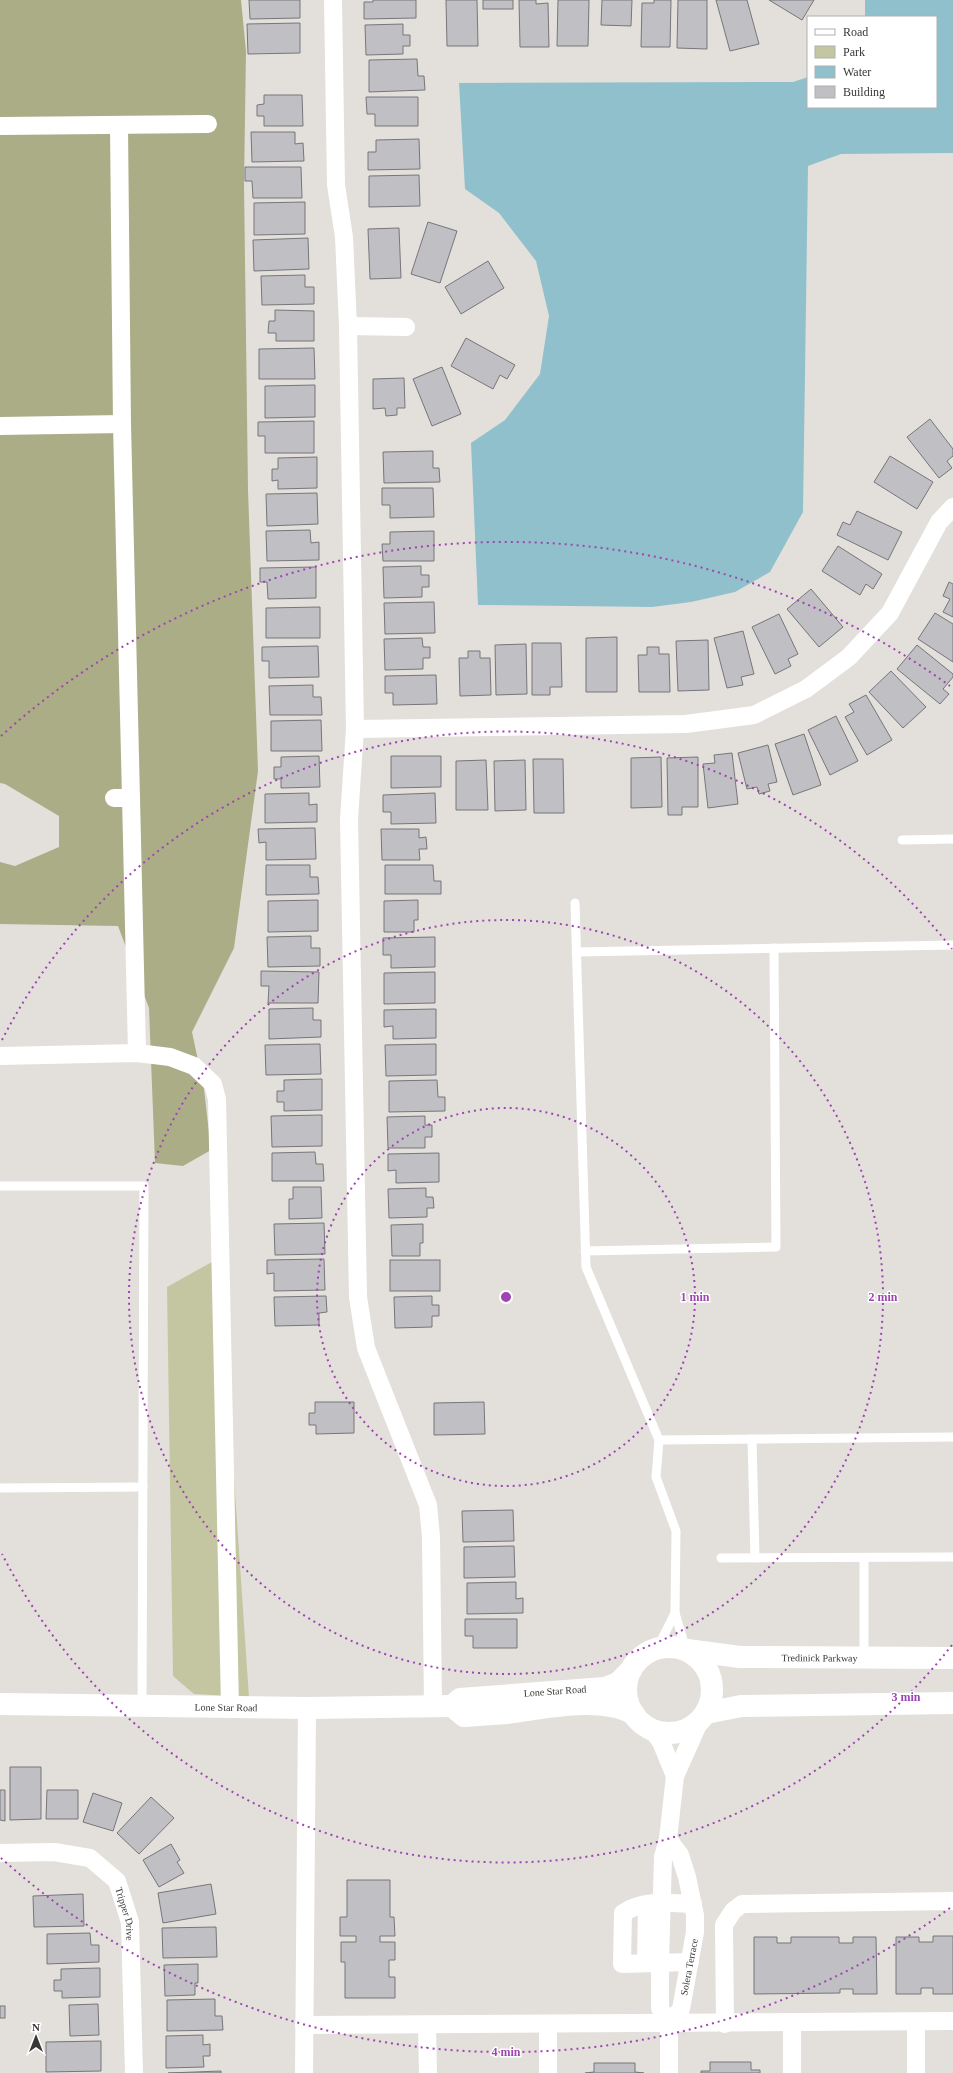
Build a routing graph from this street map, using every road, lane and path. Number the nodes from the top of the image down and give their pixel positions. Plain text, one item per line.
1 (333, 0) edge
2 (208, 124) dead end
3 (0, 126) edge
4 (119, 126) junction
5 (348, 326) junction
6 (406, 327) dead end
7 (122, 424) junction
8 (0, 426) edge
9 (953, 507) edge
10 (355, 729) junction
11 (953, 839) edge
12 (902, 840) dead end
13 (575, 903) dead end
14 (953, 944) edge
15 (774, 948) junction
16 (576, 952) junction
17 (137, 1053) junction
18 (0, 1056) edge
19 (0, 1186) edge
20 (585, 1251) junction
21 (953, 1437) edge
22 (752, 1439) junction
23 (658, 1440) junction
24 (143, 1487) junction
25 (0, 1488) edge
26 (953, 1557) edge
27 (721, 1558) dead end
28 (755, 1558) junction
29 (864, 1558) junction
30 (675, 1613) junction
31 (657, 1649) junction
32 (686, 1650) junction
33 (953, 1658) edge
34 (864, 1659) junction
35 (631, 1670) junction
36 (953, 1703) edge
37 (0, 1704) edge
38 (142, 1706) junction
39 (442, 1706) junction
40 (230, 1707) junction
41 (308, 1708) junction
42 (634, 1714) junction
43 (703, 1715) junction
44 (651, 1728) junction
45 (675, 1776) junction
46 (668, 1838) junction
47 (0, 1853) edge
48 (953, 1901) edge
49 (655, 1904) junction
50 (693, 1904) junction
51 (690, 1962) junction
52 (653, 1963) junction
53 (916, 2022) junction
54 (953, 2022) edge
55 (792, 2023) junction
56 (669, 2024) junction
57 (725, 2024) junction
58 (428, 2025) junction
59 (548, 2025) junction
60 (304, 2026) junction
61 (134, 2073) edge
62 (304, 2073) edge
63 (428, 2073) edge
64 (548, 2073) edge
65 (669, 2073) edge
66 (792, 2073) edge
67 (916, 2073) edge

1 - 5 street
2 - 4 street
3 - 4 street
4 - 7 street
5 - 6 street
5 - 10 street
7 - 8 street
7 - 17 street
9 - 10 street
10 - 39 street
11 - 12 lane
13 - 16 lane
14 - 15 lane
15 - 16 lane
15 - 20 lane
16 - 20 lane
17 - 18 street
17 - 40 street
19 - 24 lane
20 - 23 lane
21 - 22 lane
22 - 23 lane
22 - 28 lane
23 - 30 lane
24 - 25 lane
24 - 38 lane
26 - 29 lane
27 - 28 lane
28 - 29 lane
29 - 34 lane
30 - 31 lane
30 - 32 lane
31 - 32 street
31 - 35 street
32 - 34 street, Tredinick Parkway
32 - 43 street
33 - 34 street, Tredinick Parkway
35 - 39 street, Lone Star Road
35 - 42 street
36 - 43 street
37 - 38 street, Lone Star Road
38 - 40 street, Lone Star Road
39 - 41 street, Lone Star Road
39 - 42 street, Lone Star Road
40 - 41 street, Lone Star Road
41 - 60 street
42 - 44 street
43 - 44 street
43 - 45 street
44 - 45 street
45 - 46 street
46 - 49 street
46 - 50 street, Solera Terrace
47 - 61 street, Tripper Drive
48 - 57 street
49 - 50 street
49 - 52 street
49 - 52 street
50 - 51 street, Solera Terrace
51 - 52 street
51 - 56 street, Solera Terrace
52 - 56 street
53 - 54 street
53 - 55 street
53 - 67 street
55 - 57 street
55 - 66 street
56 - 57 street
56 - 59 street
56 - 65 street
58 - 59 street
58 - 60 street
58 - 63 street
59 - 64 street
60 - 62 street

